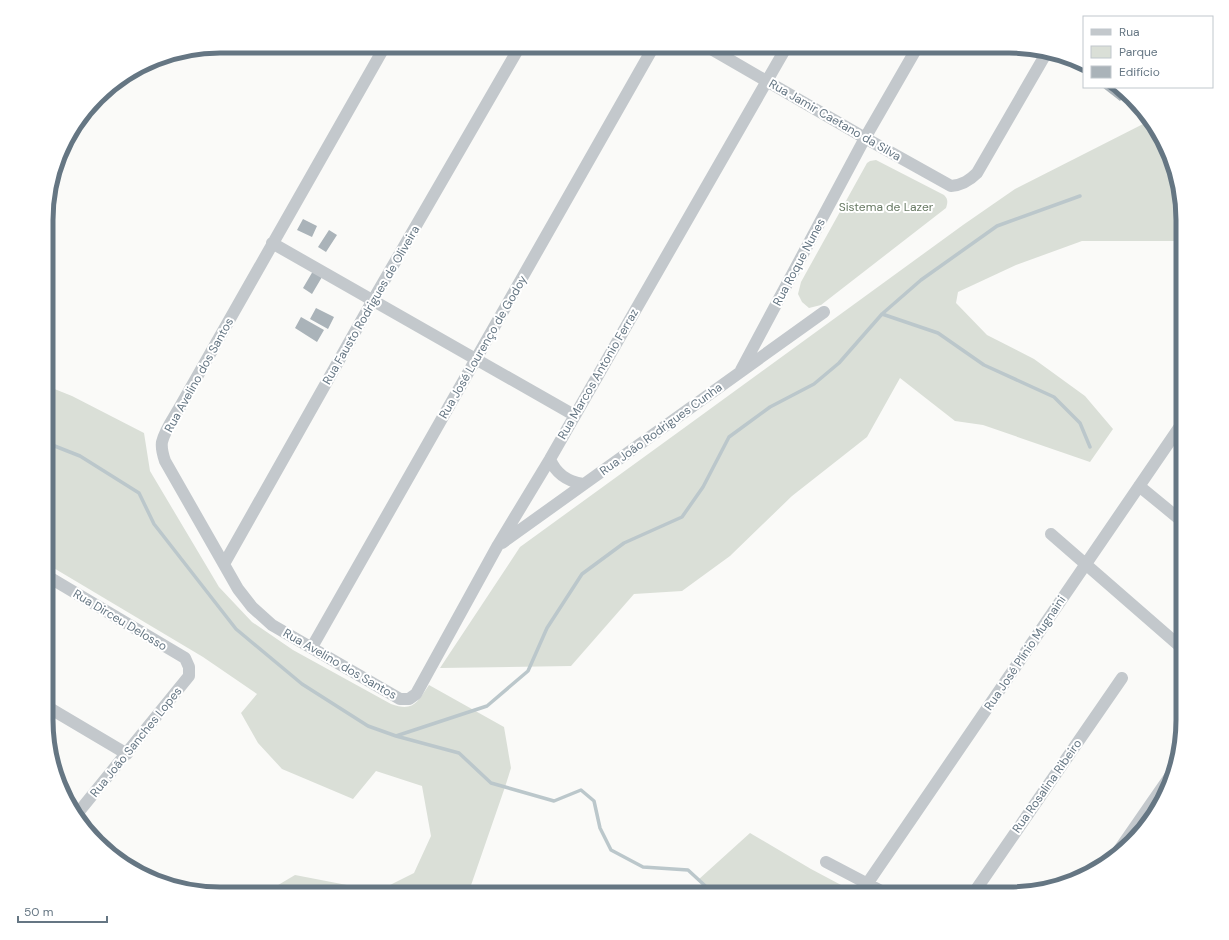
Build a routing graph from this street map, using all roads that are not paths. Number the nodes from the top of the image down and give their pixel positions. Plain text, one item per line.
1 (381, 53) edge
2 (516, 53) edge
3 (650, 53) edge
4 (719, 53) edge
5 (783, 53) edge
6 (914, 53) edge
7 (1044, 57) edge
8 (767, 80) junction
9 (865, 138) junction
10 (272, 243) junction
11 (373, 300) junction
12 (824, 312) dead end
13 (476, 359) junction
14 (739, 373) junction
15 (574, 415) junction
16 (1176, 432) edge
17 (550, 458) junction
18 (583, 484) junction
19 (1139, 486) junction
20 (1176, 516) edge
21 (1051, 534) dead end
22 (498, 545) junction
23 (224, 564) junction
24 (1085, 565) junction
25 (53, 580) edge
26 (1176, 643) edge
27 (312, 647) junction
28 (189, 667) joint
29 (1122, 678) dead end
30 (409, 699) joint
31 (53, 710) edge
32 (127, 754) junction
33 (1160, 791) edge
34 (80, 811) edge
35 (1131, 834) edge
36 (826, 862) dead end
37 (867, 884) junction
38 (873, 887) edge
39 (978, 887) edge

1 - 10 street, Rua Avelino dos Santos
2 - 11 street, Rua Fausto Rodrigues de Oliveira
3 - 13 street, Rua José Lourenço de Godoy
4 - 8 street, Rua Jamir Caetano da Silva
5 - 8 street, Rua Marcos Antonio Ferraz
6 - 9 street, Rua Roque Nunes
7 - 9 street, Rua Jamir Caetano da Silva
8 - 9 street, Rua Jamir Caetano da Silva
8 - 15 street, Rua Marcos Antonio Ferraz
9 - 14 street, Rua Roque Nunes
10 - 11 street
10 - 23 street, Rua Avelino dos Santos
11 - 13 street
11 - 23 street, Rua Fausto Rodrigues de Oliveira
12 - 14 street, Rua João Rodrigues Cunha
13 - 15 street
13 - 27 street, Rua José Lourenço de Godoy
14 - 18 street, Rua João Rodrigues Cunha
15 - 17 street, Rua Marcos Antonio Ferraz
16 - 19 street, Rua José Plínio Mugnaini
17 - 18 street
17 - 22 street, Rua Marcos Antonio Ferraz
18 - 22 street, Rua João Rodrigues Cunha
19 - 20 street
19 - 24 street, Rua José Plínio Mugnaini
21 - 24 street
22 - 30 street, Rua Marcos Antonio Ferraz
23 - 27 street, Rua Avelino dos Santos
24 - 26 street
24 - 37 street, Rua José Plínio Mugnaini
25 - 28 street, Rua Dirceu Delosso
27 - 30 street, Rua Avelino dos Santos
28 - 32 street, Rua João Sanches Lopes
29 - 39 street, Rua Rosalina Ribeiro
31 - 32 street
32 - 34 street, Rua João Sanches Lopes
33 - 35 street
36 - 37 street
37 - 38 street

